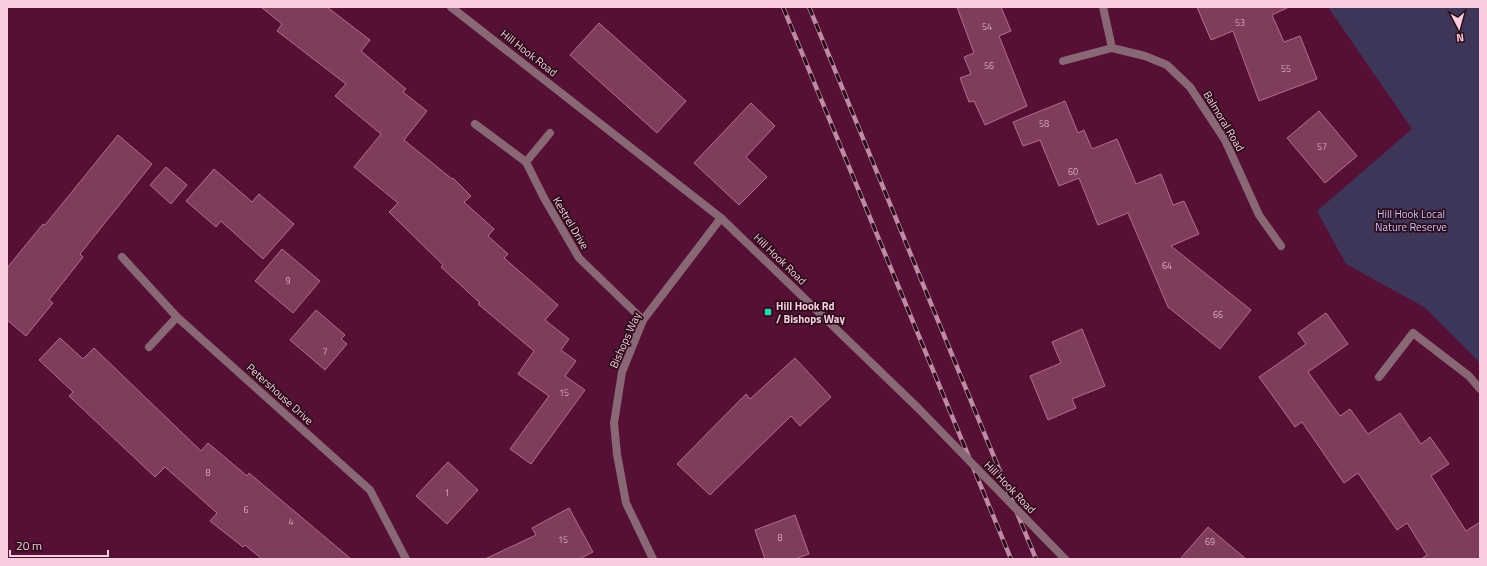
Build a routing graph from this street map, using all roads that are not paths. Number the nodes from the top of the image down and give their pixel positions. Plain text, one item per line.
1 (451, 7) edge
2 (1104, 7) edge
3 (1112, 48) junction
4 (1063, 61) dead end
5 (475, 124) dead end
6 (550, 133) dead end
7 (526, 162) junction
8 (721, 218) junction
9 (1281, 246) dead end
10 (122, 257) dead end
11 (177, 317) junction
12 (643, 320) junction
13 (149, 347) dead end
14 (1379, 377) dead end
15 (1480, 388) edge
16 (406, 559) edge
17 (653, 559) edge
18 (1065, 559) edge

1 - 8 street, Hill Hook Road
2 - 3 street
3 - 4 street, Balmoral Road
3 - 9 street, Balmoral Road
5 - 7 street, Kestrel Drive
6 - 7 street
7 - 12 street, Kestrel Drive
8 - 12 street, Bishops Way
8 - 18 street, Hill Hook Road, bridge
10 - 11 street, Petershouse Drive
11 - 13 street
11 - 16 street, Petershouse Drive
12 - 17 street, Bishops Way
14 - 15 street

